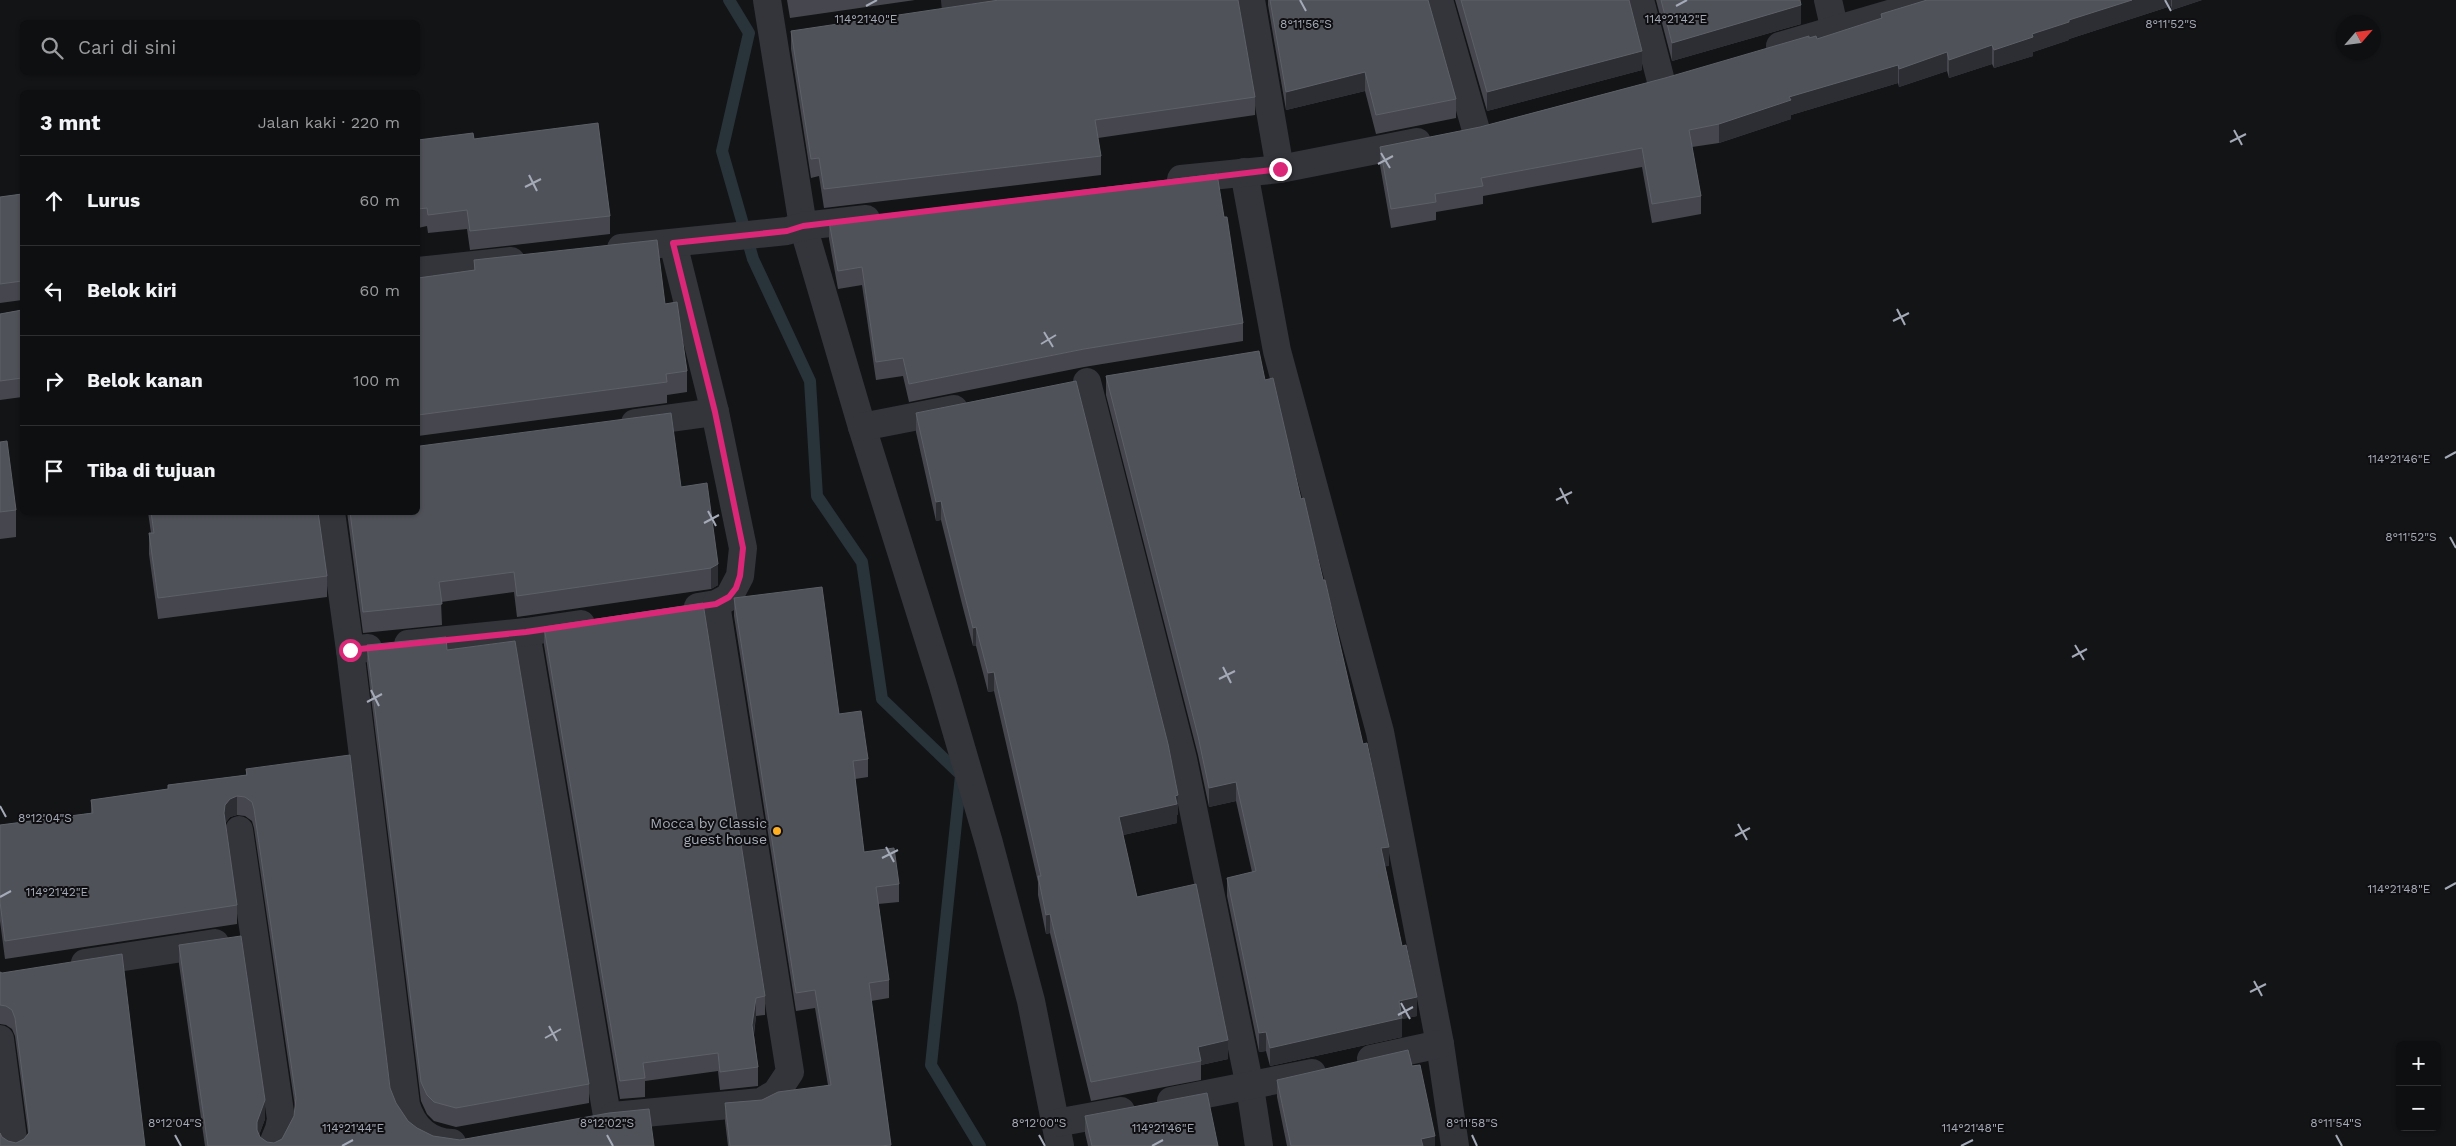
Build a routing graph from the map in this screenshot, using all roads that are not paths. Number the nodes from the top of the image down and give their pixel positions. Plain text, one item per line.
1 (767, 0) edge
2 (1017, 0) edge
3 (1251, 0) edge
4 (1439, 0) edge
5 (1640, 0) edge
6 (1828, 0) edge
7 (1937, 0) edge
8 (955, 5) edge
9 (927, 14) edge
10 (1836, 31) junction
11 (801, 32) edge
12 (772, 36) junction
13 (1753, 54) edge
14 (1689, 73) edge
15 (1661, 81) junction
16 (1635, 87) edge
17 (1504, 122) edge
18 (1476, 130) junction
19 (1280, 169) junction
20 (1244, 172) junction
21 (1156, 183) edge
22 (891, 215) edge
23 (795, 228) junction
24 (683, 242) junction
25 (594, 251) edge
26 (535, 258) edge
27 (420, 271) edge
28 (1277, 351) junction
29 (1249, 355) edge
30 (1115, 378) edge
31 (979, 404) edge
32 (715, 412) junction
33 (610, 426) edge
34 (862, 427) junction
35 (331, 515) edge
36 (716, 604) junction
37 (669, 611) edge
38 (602, 621) edge
39 (526, 632) junction
40 (350, 650) junction
41 (238, 830) dead end
42 (254, 937) junction
43 (59, 966) edge
44 (0, 1039) edge
45 (1440, 1044) junction
46 (1250, 1087) junction
47 (607, 1116) junction
48 (579, 1121) edge
49 (1058, 1134) edge
50 (476, 1140) edge
51 (14, 1146) edge
52 (272, 1146) edge
53 (1259, 1146) edge
54 (1455, 1146) edge

1 - 12 street
2 - 8 street
3 - 19 street
4 - 18 street
5 - 15 street
6 - 10 street
7 - 10 street
8 - 9 street
10 - 13 street
11 - 12 street
12 - 23 street
14 - 15 street
15 - 16 street
17 - 18 street
18 - 19 street
19 - 20 street
20 - 21 street
20 - 28 street
22 - 23 street
23 - 24 street
23 - 34 street
24 - 25 street
24 - 32 street
26 - 27 street
28 - 29 street
28 - 45 street
30 - 46 street
31 - 34 street
32 - 33 street
32 - 36 street
34 - 49 street
35 - 40 street
36 - 37 street
36 - 47 street
38 - 39 street
39 - 40 street
39 - 47 street
40 - 50 street
41 - 42 street
42 - 43 street
42 - 52 street
44 - 51 street
45 - 46 street
45 - 54 street
46 - 49 street
46 - 53 street
47 - 48 street

